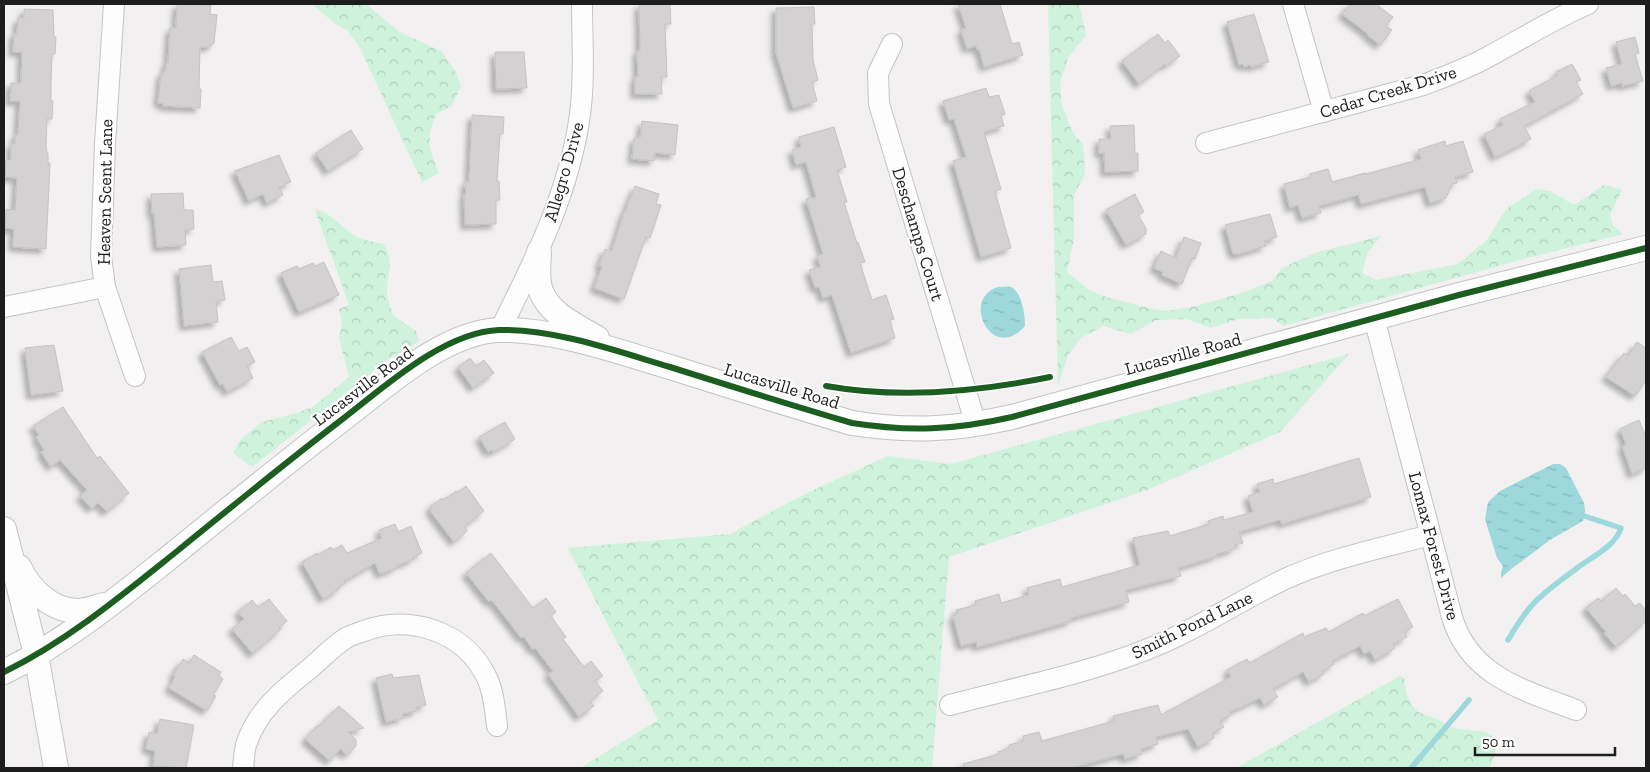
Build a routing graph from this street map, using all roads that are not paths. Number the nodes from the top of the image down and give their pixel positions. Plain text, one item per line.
1 (114, 4) edge
2 (582, 4) edge
3 (1293, 4) edge
4 (1588, 4) edge
5 (892, 44) dead end
6 (1324, 112) junction
7 (1206, 143) dead end
8 (1646, 248) edge
9 (539, 252) junction
10 (105, 287) junction
11 (4, 307) edge
12 (1374, 318) junction
13 (500, 330) junction
14 (617, 351) junction
15 (135, 376) dead end
16 (976, 425) junction
17 (5, 535) edge
18 (1430, 536) junction
19 (113, 603) junction
20 (36, 654) junction
21 (4, 672) edge
22 (950, 705) dead end
23 (1576, 710) dead end
24 (497, 726) dead end
25 (56, 768) edge
26 (243, 768) edge

1 - 10 street, Heaven Scent Lane
2 - 9 street, Allegro Drive
3 - 6 street
4 - 6 street, Cedar Creek Drive
5 - 16 street, Deschamps Court
6 - 7 street, Cedar Creek Drive
8 - 12 street, Lucasville Road
9 - 13 street, Allegro Drive
9 - 14 street
10 - 11 street
10 - 15 street, Heaven Scent Lane
12 - 16 street, Lucasville Road
12 - 18 street, Lomax Forest Drive
13 - 14 street, Lucasville Road
13 - 19 street, Lucasville Road
14 - 16 street, Lucasville Road
17 - 19 street
17 - 20 street
18 - 22 street, Smith Pond Lane
18 - 23 street, Lomax Forest Drive
19 - 20 street, Lucasville Road
20 - 21 street, Lucasville Road
20 - 25 street
24 - 26 street

